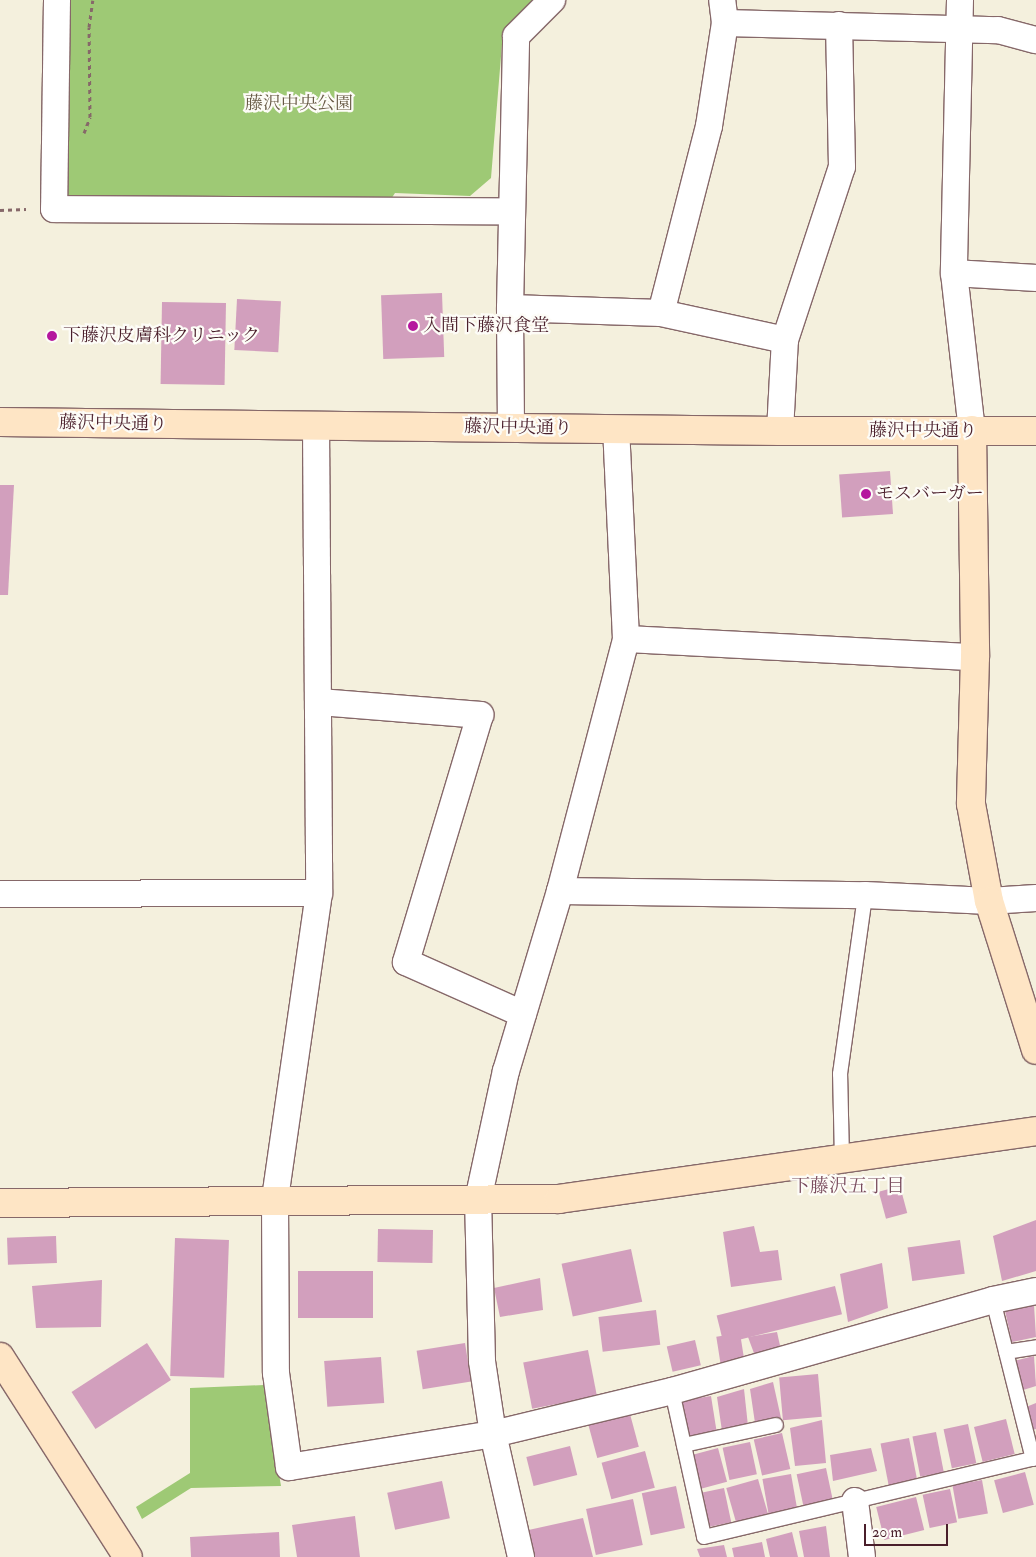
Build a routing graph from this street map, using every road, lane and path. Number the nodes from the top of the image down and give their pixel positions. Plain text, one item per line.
1 (57, 0) edge
2 (552, 0) edge
3 (960, 0) edge
4 (724, 11) edge
5 (839, 26) junction
6 (960, 30) junction
7 (1036, 40) edge
8 (511, 211) junction
9 (954, 272) junction
10 (1036, 278) edge
11 (510, 308) junction
12 (661, 313) junction
13 (785, 340) junction
14 (0, 422) edge
15 (316, 426) junction
16 (511, 427) junction
17 (616, 430) junction
18 (972, 430) junction
19 (1036, 431) edge
20 (780, 432) junction
21 (626, 640) junction
22 (976, 657) junction
23 (320, 702) junction
24 (560, 891) junction
25 (319, 893) junction
26 (0, 894) edge
27 (865, 895) junction
28 (1036, 898) edge
29 (989, 901) junction
30 (523, 1014) junction
31 (1036, 1050) edge
32 (1036, 1131) edge
33 (842, 1159) junction
34 (275, 1200) junction
35 (478, 1200) junction
36 (0, 1203) edge
37 (1036, 1291) edge
38 (993, 1300) junction
39 (1036, 1347) edge
40 (1006, 1352) junction
41 (0, 1357) edge
42 (672, 1391) junction
43 (776, 1425) dead end
44 (493, 1434) junction
45 (684, 1445) junction
46 (1034, 1458) edge
47 (855, 1501) junction
48 (128, 1557) edge
49 (521, 1557) edge
50 (862, 1557) edge

1 - 8 street
2 - 8 street
3 - 6 street
4 - 5 street
4 - 12 street
5 - 6 street
5 - 13 street
6 - 7 street
6 - 9 street
8 - 11 street
9 - 10 street
9 - 18 street
11 - 12 street
11 - 16 street
12 - 13 street
13 - 20 street
14 - 15 street, 藤沢中央通り
15 - 16 street, 藤沢中央通り
15 - 23 street
16 - 17 street, 藤沢中央通り
17 - 20 street, 藤沢中央通り
17 - 21 street
18 - 19 street, 藤沢中央通り
18 - 20 street, 藤沢中央通り
18 - 22 street
21 - 22 street
21 - 24 street
22 - 29 street
23 - 25 street
23 - 30 street
24 - 27 street
24 - 30 street
25 - 26 street
25 - 34 street
27 - 29 street
27 - 33 lane
28 - 29 street
29 - 31 street
30 - 35 street
32 - 33 street
33 - 35 street
34 - 35 street
34 - 36 street
34 - 44 street
35 - 44 street
37 - 38 street
38 - 40 lane
38 - 42 street
39 - 40 lane
40 - 46 lane
41 - 48 street
42 - 44 street
42 - 45 lane
43 - 45 lane
44 - 49 street
45 - 47 lane
46 - 47 lane
47 - 50 street

